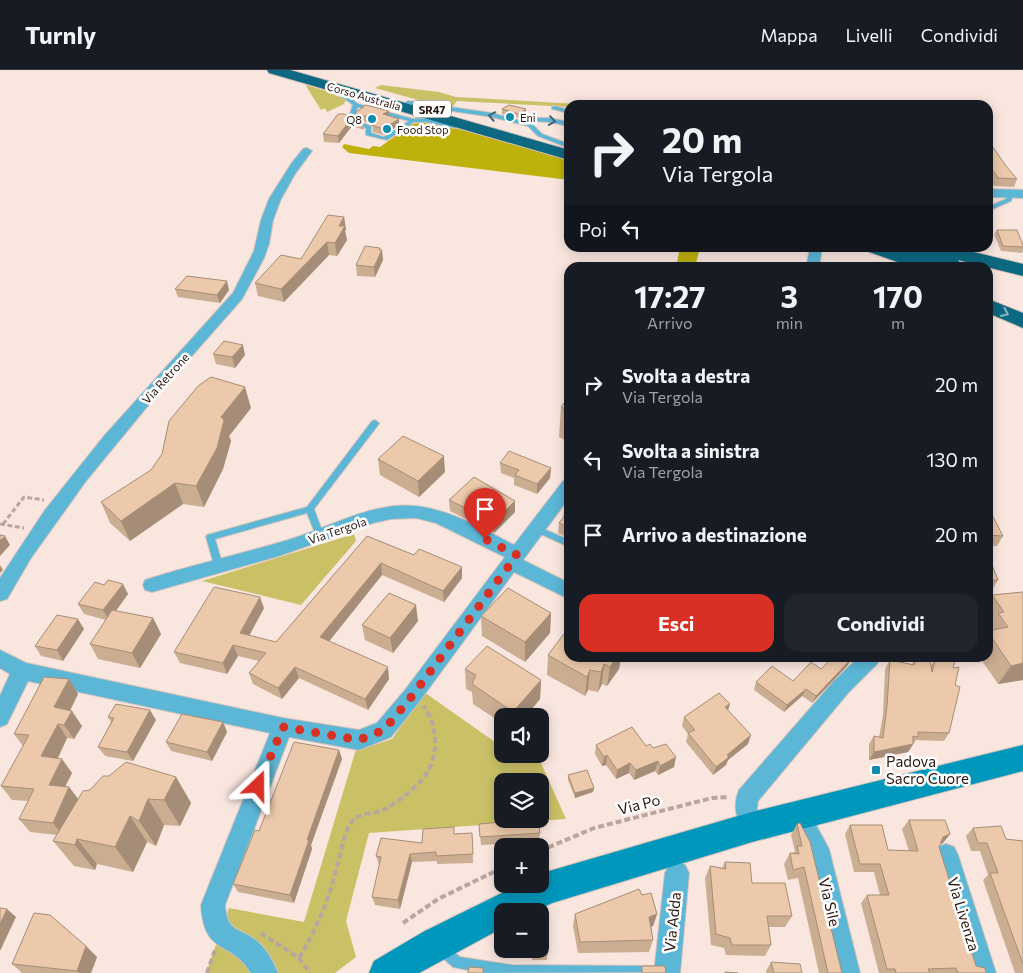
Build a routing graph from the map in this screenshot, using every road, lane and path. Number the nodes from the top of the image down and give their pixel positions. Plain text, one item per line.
1 (274, 70) edge
2 (295, 70) edge
3 (320, 83) junction
4 (356, 105) junction
5 (554, 108) dead end
6 (564, 111) edge
7 (536, 120) dead end
8 (413, 121) junction
9 (564, 123) edge
10 (472, 128) junction
11 (564, 146) edge
12 (307, 151) dead end
13 (564, 154) edge
14 (993, 193) edge
15 (1017, 194) edge
16 (993, 207) edge
17 (865, 252) edge
18 (887, 252) edge
19 (916, 252) edge
20 (951, 252) edge
21 (889, 262) edge
22 (914, 262) edge
23 (946, 262) edge
24 (991, 262) edge
25 (993, 262) edge
26 (1023, 270) edge
27 (993, 278) edge
28 (1023, 288) edge
29 (993, 290) edge
30 (1023, 301) edge
31 (993, 307) edge
32 (1023, 321) edge
33 (375, 423) dead end
34 (564, 496) edge
35 (53, 501) dead end
36 (310, 509) junction
37 (2, 524) edge
38 (26, 528) dead end
39 (537, 529) junction
40 (320, 536) junction
41 (564, 542) edge
42 (514, 559) junction
43 (218, 566) junction
44 (152, 585) dead end
45 (564, 589) edge
46 (0, 594) edge
47 (0, 658) edge
48 (866, 662) edge
49 (22, 671) junction
50 (412, 696) junction
51 (0, 718) edge
52 (283, 727) junction
53 (1023, 758) edge
54 (749, 812) junction
55 (808, 834) edge
56 (549, 847) edge
57 (946, 855) dead end
58 (494, 872) edge
59 (678, 873) dead end
60 (403, 923) dead end
61 (435, 944) junction
62 (299, 958) dead end
63 (667, 972) edge
64 (266, 973) edge
65 (386, 973) edge
66 (847, 973) edge
67 (983, 973) edge

1 - 3 highway, Corso Australia / SR47
11 -> 2 highway, Corso Australia / SR47
3 - 4 lane
3 - 10 highway, Corso Australia / SR47
4 - 8 lane
4 - 8 lane
5 - 6 lane
7 -> 9 lane
8 - 10 lane
10 - 13 highway, Corso Australia / SR47
12 - 46 street, Via Retrone
14 - 15 street
15 - 16 lane
17 - 21 highway
18 - 22 highway
19 - 23 highway
20 - 24 highway
25 - 26 highway
27 - 28 highway
29 - 30 highway
31 -> 32 highway
33 - 36 lane
34 - 39 street
35 - 37 path
36 - 40 lane
36 - 43 lane
37 - 38 path
39 - 41 lane
39 - 42 street
40 - 42 street, Via Tergola
40 - 43 street, Via Tergola
42 - 45 street, Via Tergola
42 - 50 street
43 - 44 street, Via Tergola
47 - 49 street
48 - 54 street
49 - 51 street
49 - 52 street
50 - 52 street
50 - 62 path
52 - 64 street
53 - 54 main road
54 - 56 path, Via Po
54 - 61 main road
55 - 66 street, Via Sile
57 - 67 street, Via Livenza
58 - 60 path
59 - 63 street, Via Adda
61 - 63 lane, Via Adda
61 - 65 main road

